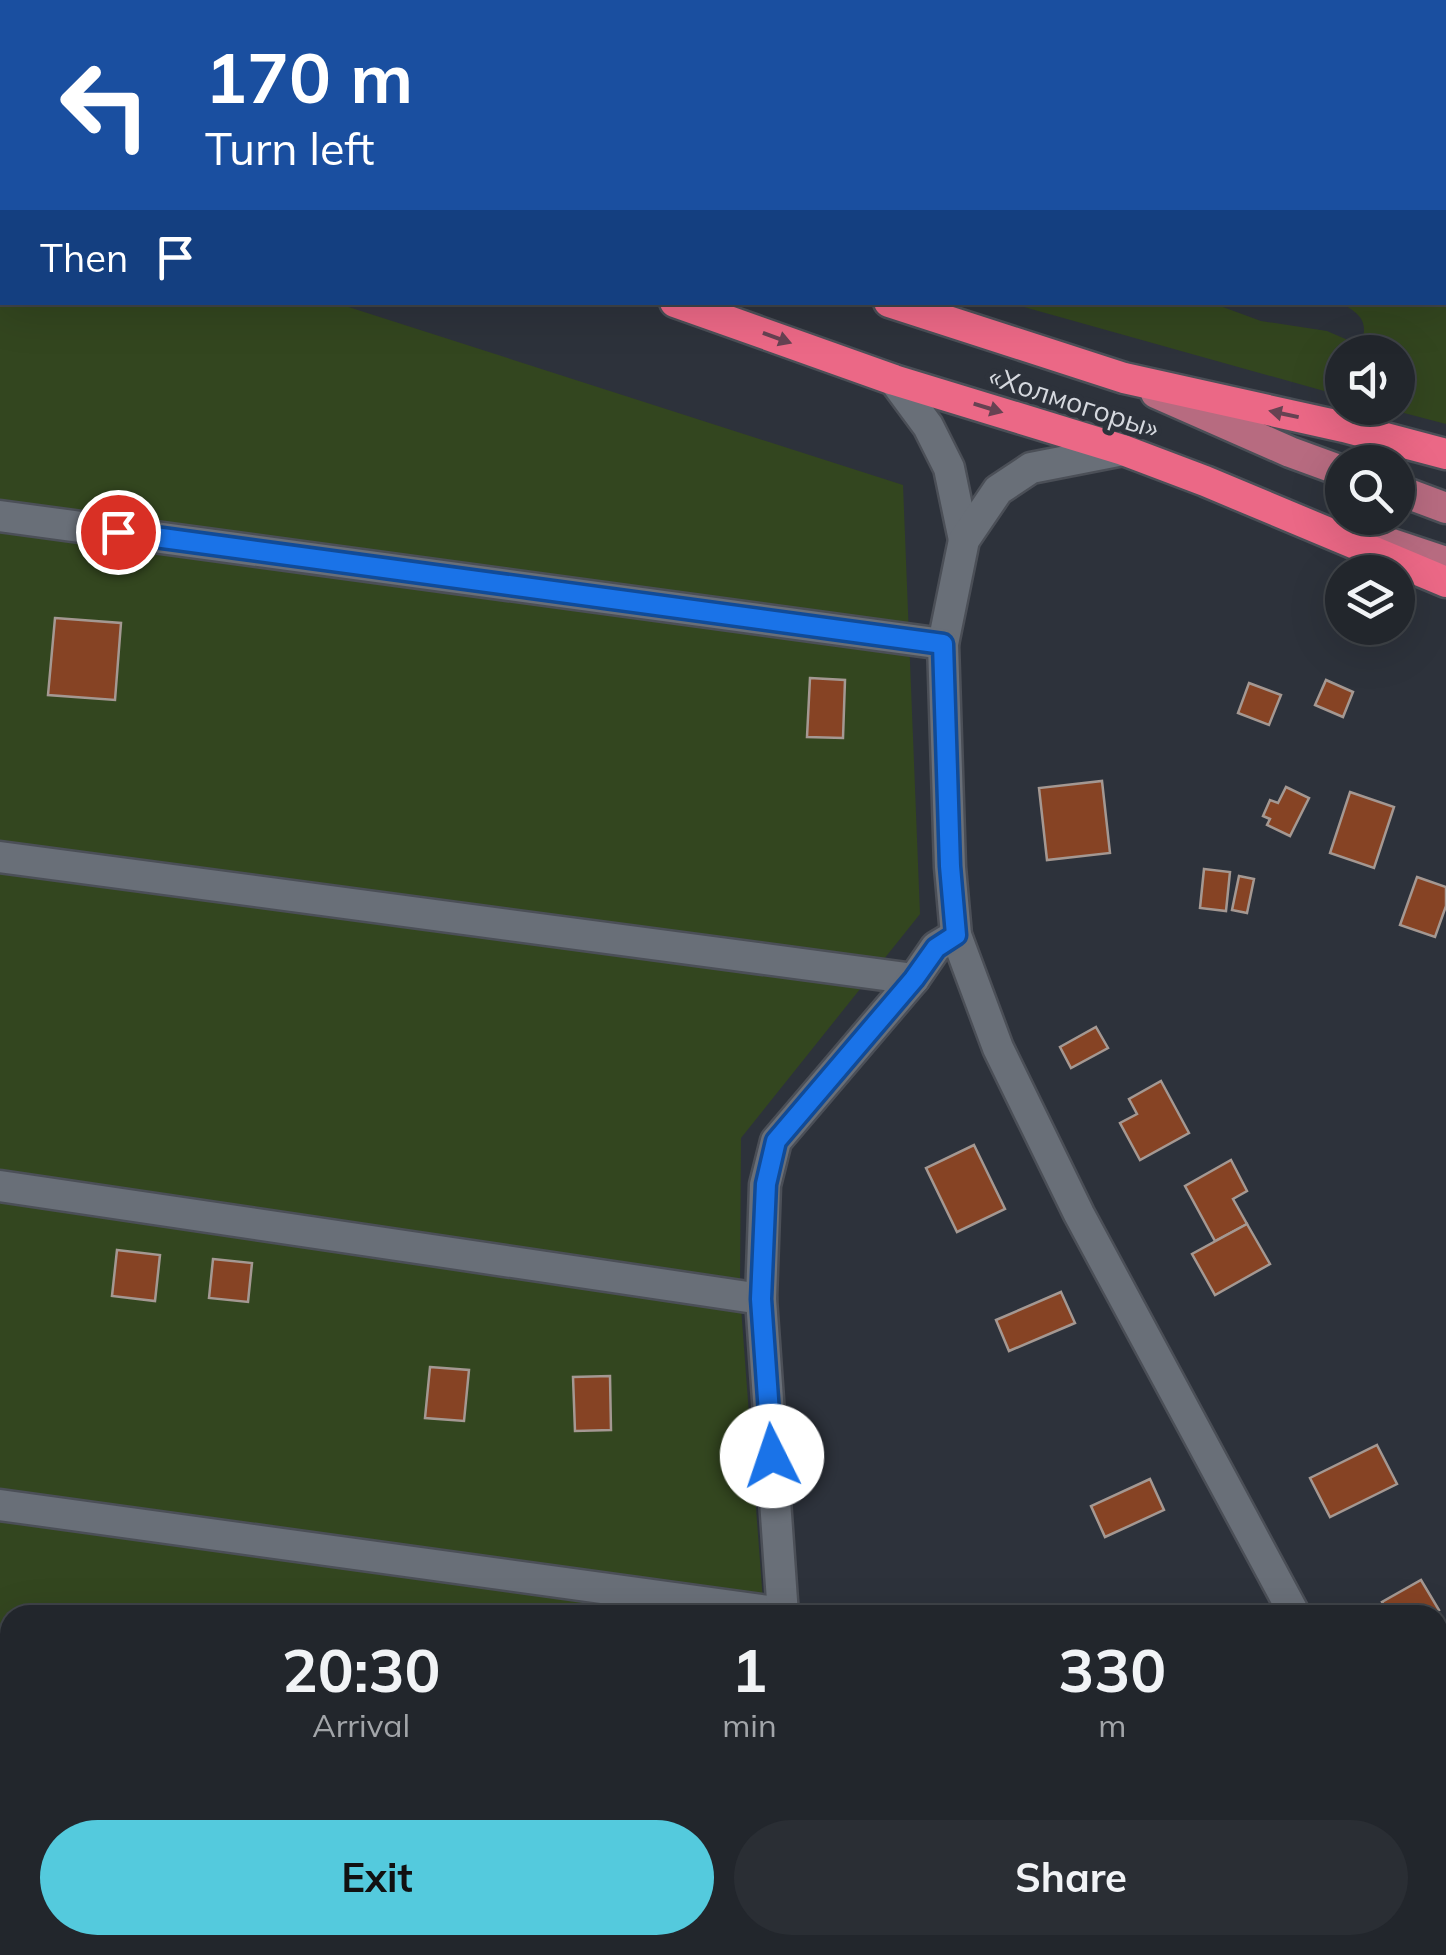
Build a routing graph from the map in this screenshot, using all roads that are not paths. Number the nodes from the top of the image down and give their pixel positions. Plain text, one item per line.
1 (683, 305) edge
2 (898, 305) edge
3 (1124, 378) junction
4 (894, 380) junction
5 (1123, 450) junction
6 (1446, 454) edge
7 (1325, 465) edge
8 (1206, 481) junction
9 (1415, 496) edge
10 (1446, 508) edge
11 (0, 516) edge
12 (964, 540) junction
13 (1446, 562) edge
14 (1446, 582) edge
15 (943, 644) junction
16 (0, 857) edge
17 (956, 935) junction
18 (914, 979) junction
19 (0, 1186) edge
20 (761, 1299) junction
21 (0, 1506) edge
22 (718, 1605) edge
23 (782, 1605) edge
24 (1290, 1605) edge

1 -> 4 highway, «Холмогоры»
2 - 3 highway, «Холмогоры»
6 -> 3 highway, «Холмогоры»
3 - 7 main road
4 -> 5 highway, «Холмогоры»
4 - 12 street
5 - 8 highway, «Холмогоры»
5 - 12 street
8 - 13 main road
8 - 14 highway, «Холмогоры»
9 - 10 main road
11 - 15 street
12 - 15 street
15 - 17 street
16 - 18 street
17 - 18 street
17 - 24 street
18 - 20 street
19 - 20 street
20 - 23 street
21 - 22 street

